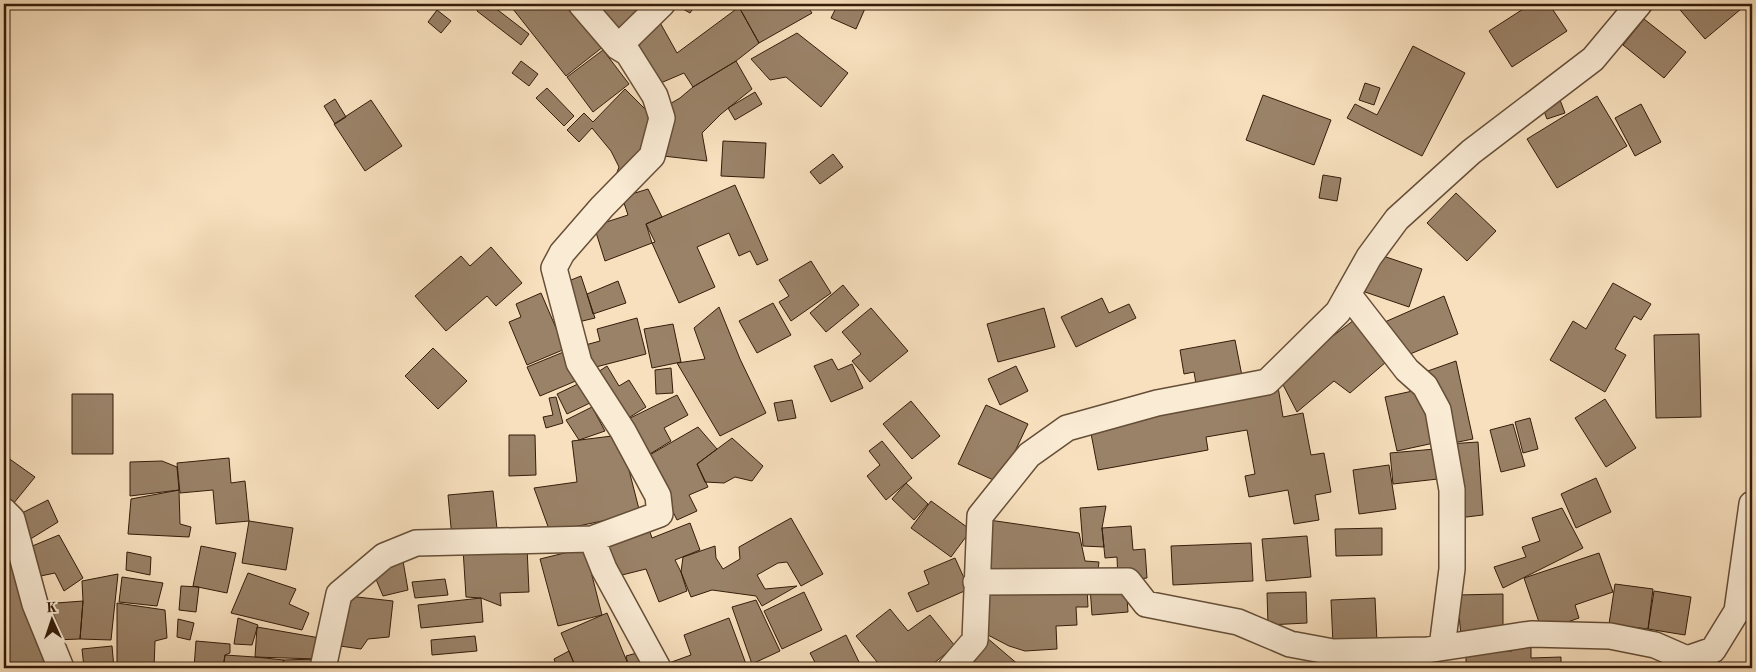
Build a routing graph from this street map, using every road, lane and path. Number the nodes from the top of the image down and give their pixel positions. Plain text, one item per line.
1 (581, 4) edge
2 (662, 4) edge
3 (1639, 4) edge
4 (618, 48) junction
5 (1348, 294) junction
6 (1752, 504) edge
7 (4, 512) edge
8 (592, 539) junction
9 (976, 582) junction
10 (1442, 648) junction
11 (61, 668) edge
12 (323, 668) edge
13 (658, 668) edge
14 (951, 668) edge

1 - 4 street
2 - 4 street
3 - 5 street
4 - 8 street
5 - 9 street
5 - 10 street
6 - 10 street
7 - 11 street
8 - 12 street
8 - 13 street
9 - 10 street
9 - 14 street

